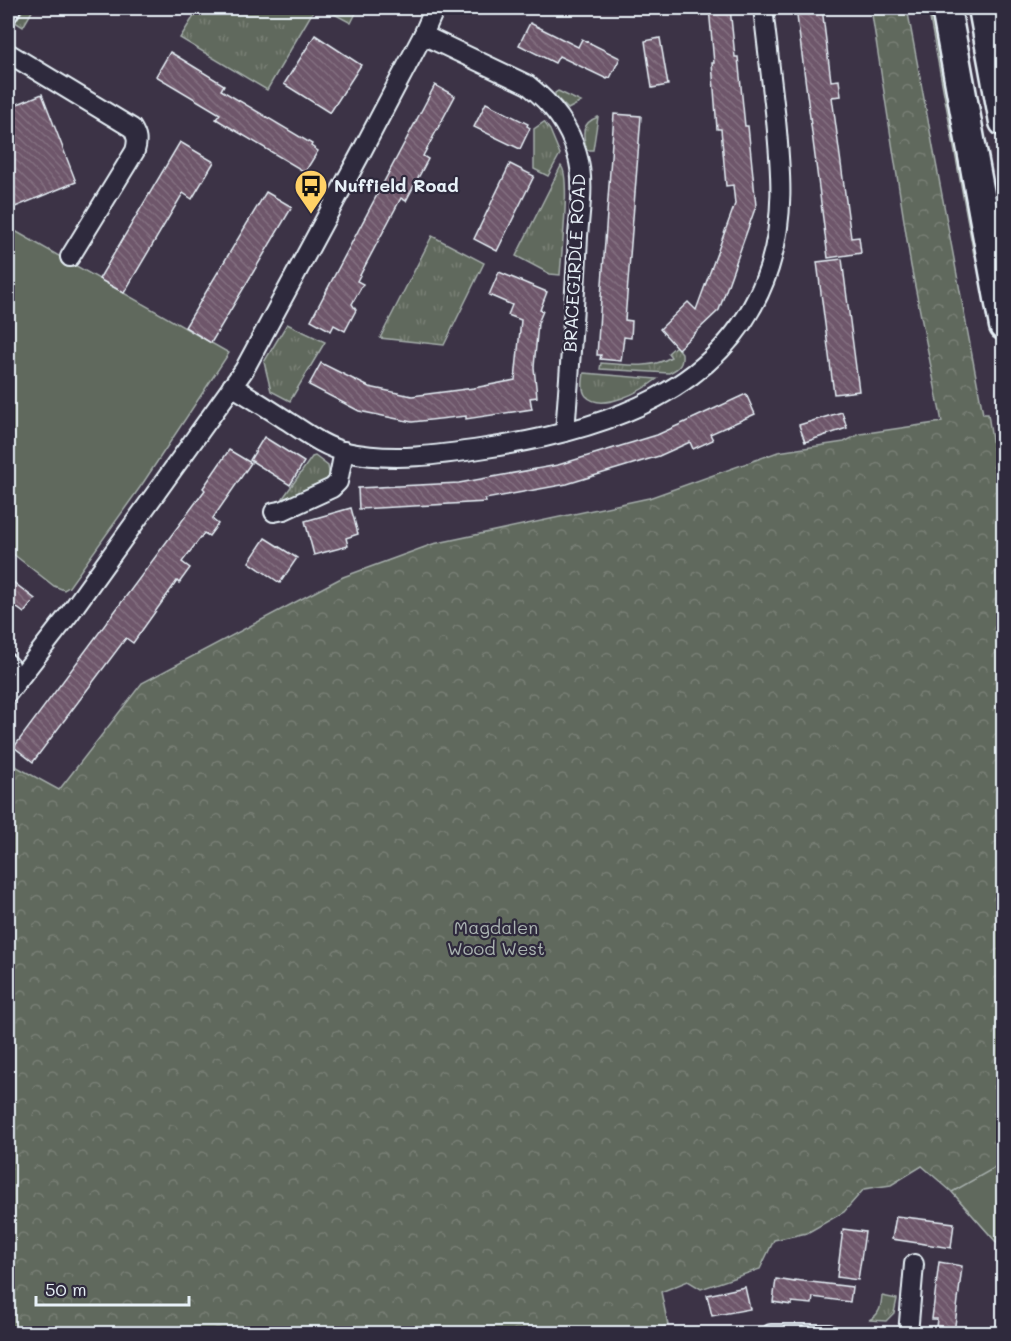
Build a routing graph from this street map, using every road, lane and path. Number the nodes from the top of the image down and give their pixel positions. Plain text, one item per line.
1 (11, 8) edge
2 (435, 8) edge
3 (763, 8) edge
4 (946, 8) edge
5 (983, 8) edge
6 (8, 14) edge
7 (423, 35) junction
8 (8, 53) edge
9 (1004, 122) edge
10 (70, 257) dead end
11 (1004, 326) edge
12 (232, 386) junction
13 (565, 432) junction
14 (344, 451) junction
15 (274, 512) dead end
16 (8, 693) edge
17 (914, 1264) dead end
18 (771, 1334) edge
19 (829, 1334) edge
20 (908, 1334) edge

1 - 6 street
2 - 7 street
3 - 13 street
4 - 11 highway
5 - 9 highway
7 - 12 street
7 - 13 street, BRACEGIRDLE ROAD
8 - 10 street
12 - 14 street
12 - 16 street
13 - 14 street
14 - 15 street
17 - 20 street
18 - 19 street

